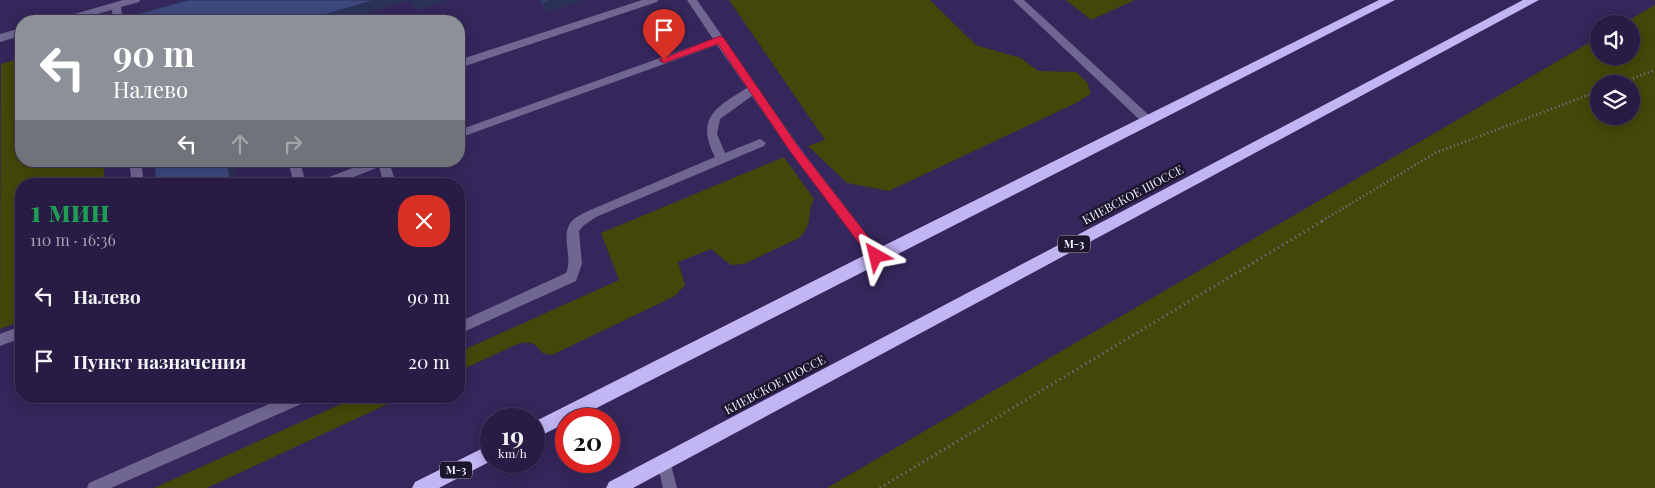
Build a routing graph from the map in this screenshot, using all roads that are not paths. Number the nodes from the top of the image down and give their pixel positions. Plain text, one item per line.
1 (135, 0) edge
2 (653, 0) edge
3 (692, 0) edge
4 (1018, 0) edge
5 (1389, 0) edge
6 (1533, 0) edge
7 (116, 6) junction
8 (82, 15) edge
9 (117, 15) edge
10 (15, 34) edge
11 (0, 38) edge
12 (720, 40) junction
13 (465, 62) edge
14 (754, 89) junction
15 (1148, 120) junction
16 (465, 132) edge
17 (760, 143) dead end
18 (722, 159) junction
19 (367, 167) edge
20 (339, 178) edge
21 (876, 256) junction
22 (465, 325) edge
23 (15, 334) edge
24 (0, 340) edge
25 (287, 403) edge
26 (545, 424) edge
27 (480, 458) edge
28 (664, 462) junction
29 (94, 488) edge
30 (421, 488) edge
31 (615, 488) edge
32 (670, 488) edge

1 - 7 street
2 - 13 street
3 - 12 street
4 - 15 street
5 - 15 highway
6 - 28 highway, КИЕВСКОЕ ШОССЕ / М-3
7 - 8 street
7 - 9 street
10 - 11 street
12 - 14 street
12 - 16 street
14 - 18 street
14 - 21 street
15 - 21 highway
17 - 18 street
18 - 22 street
19 - 20 street
21 - 26 highway
23 - 24 street
25 - 29 street
27 - 30 highway, М-3
28 - 31 highway, КИЕВСКОЕ ШОССЕ / М-3
28 - 32 street

